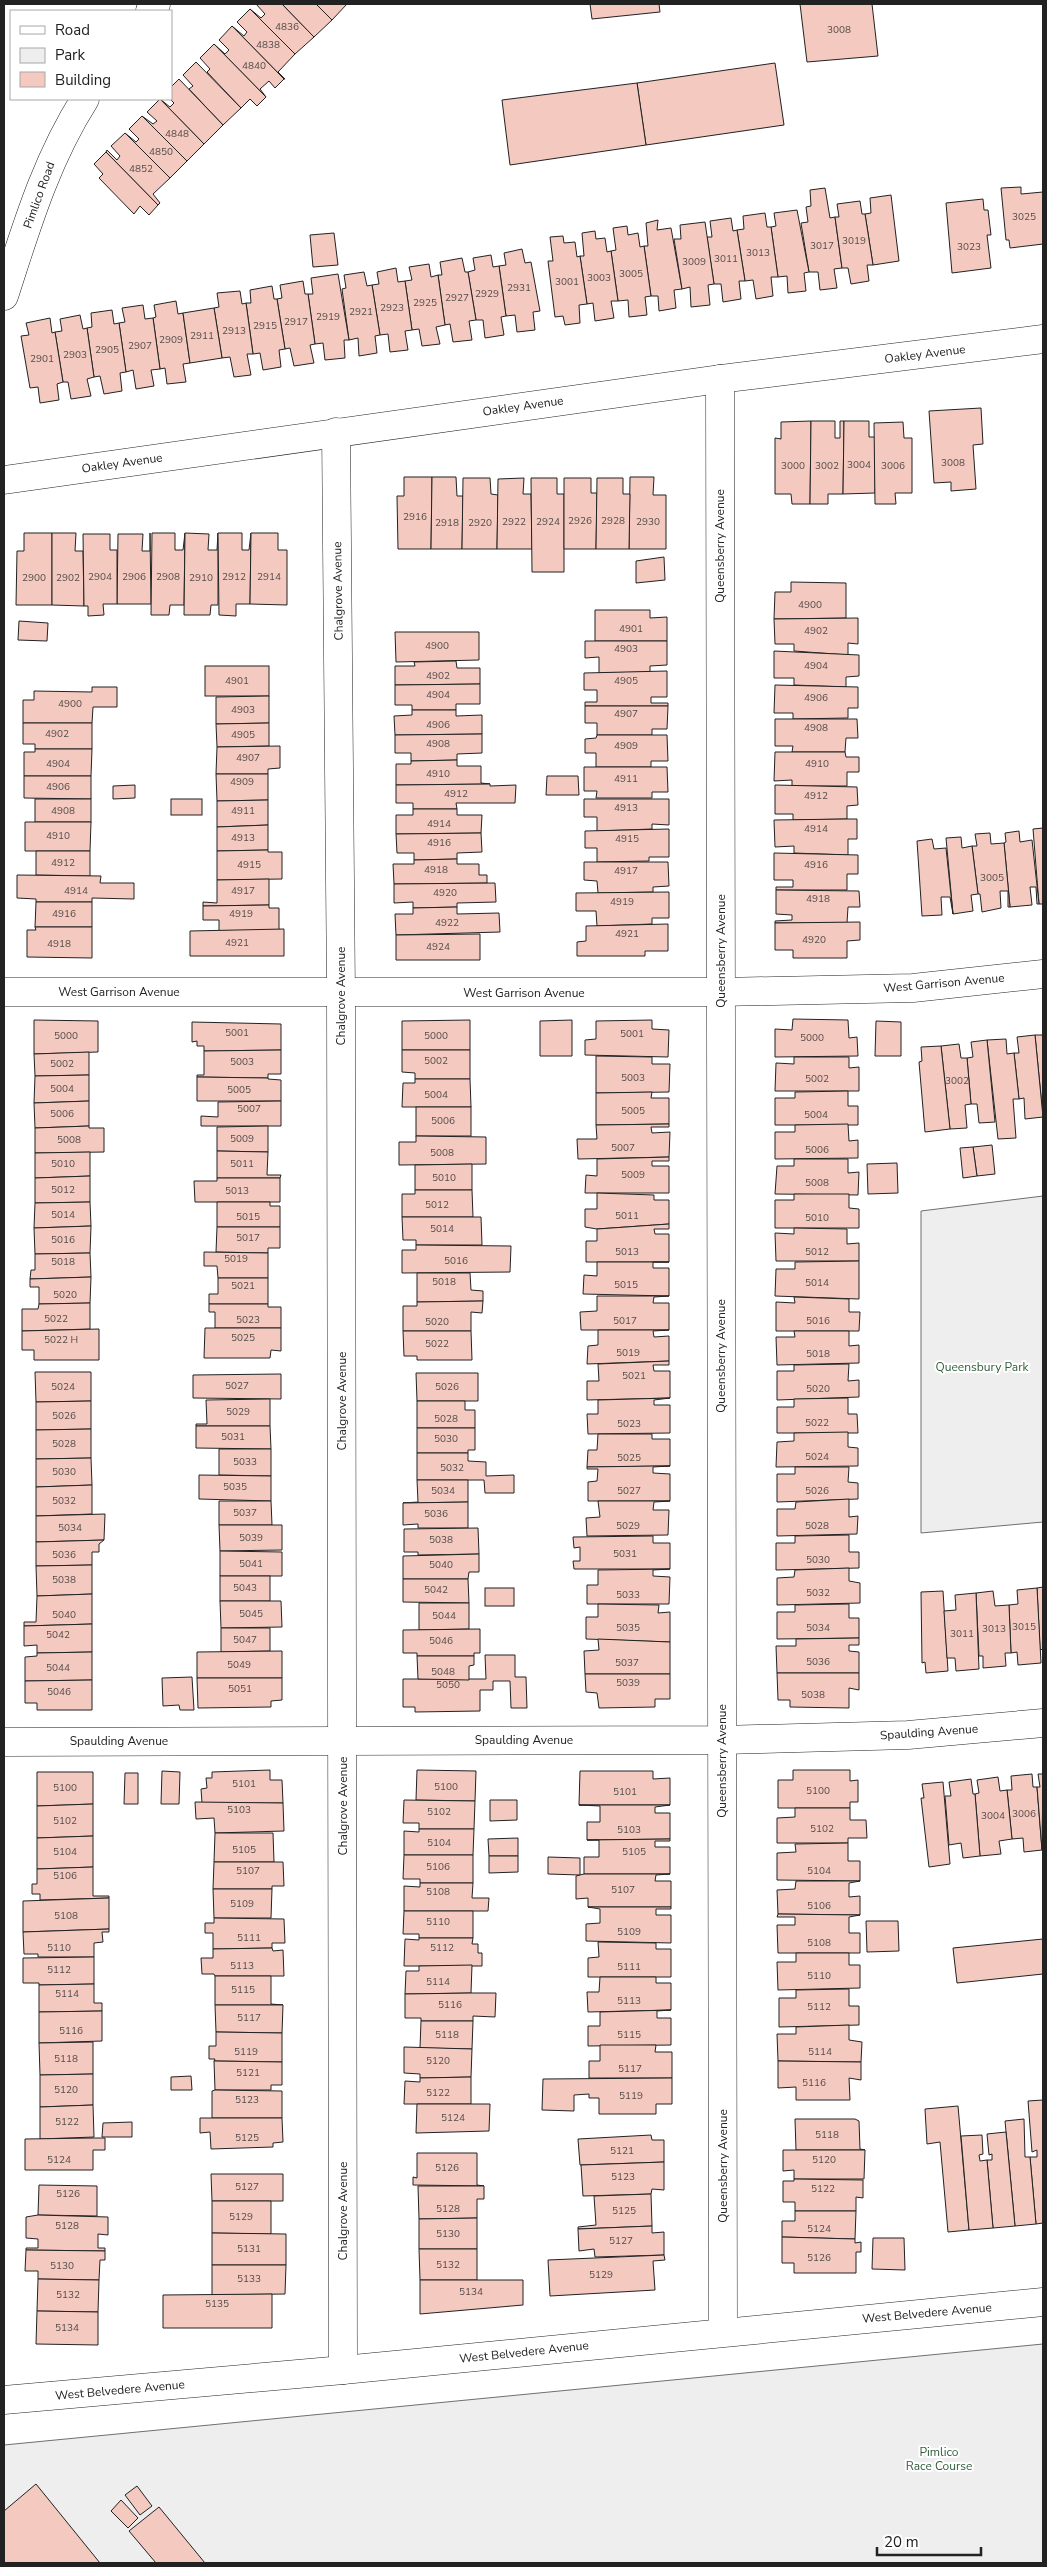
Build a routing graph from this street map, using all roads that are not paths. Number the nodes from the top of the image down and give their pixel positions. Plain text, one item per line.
1 (84, 100) edge
2 (4, 296) edge
3 (1043, 339) edge
4 (720, 379) junction
5 (336, 432) junction
6 (4, 480) edge
7 (1043, 974) edge
8 (4, 992) edge
9 (721, 992) junction
10 (341, 993) junction
11 (1043, 1723) edge
12 (343, 1740) junction
13 (722, 1740) junction
14 (4, 1742) edge
15 (1043, 2302) edge
16 (723, 2332) junction
17 (343, 2370) junction
18 (4, 2400) edge

1 - 2 street, Pimlico Road
3 - 4 street, Oakley Avenue
4 - 5 street, Oakley Avenue
4 - 9 street, Queensberry Avenue
5 - 6 street, Oakley Avenue
5 - 10 street, Chalgrove Avenue
7 - 9 street, West Garrison Avenue
8 - 10 street, West Garrison Avenue
9 - 10 street, West Garrison Avenue
9 - 13 street, Queensberry Avenue
10 - 12 street, Chalgrove Avenue
11 - 13 street, Spaulding Avenue
12 - 13 street, Spaulding Avenue
12 - 14 street, Spaulding Avenue
12 - 17 street, Chalgrove Avenue
13 - 16 street, Queensberry Avenue
15 - 16 street, West Belvedere Avenue
16 - 17 street, West Belvedere Avenue
17 - 18 street, West Belvedere Avenue

